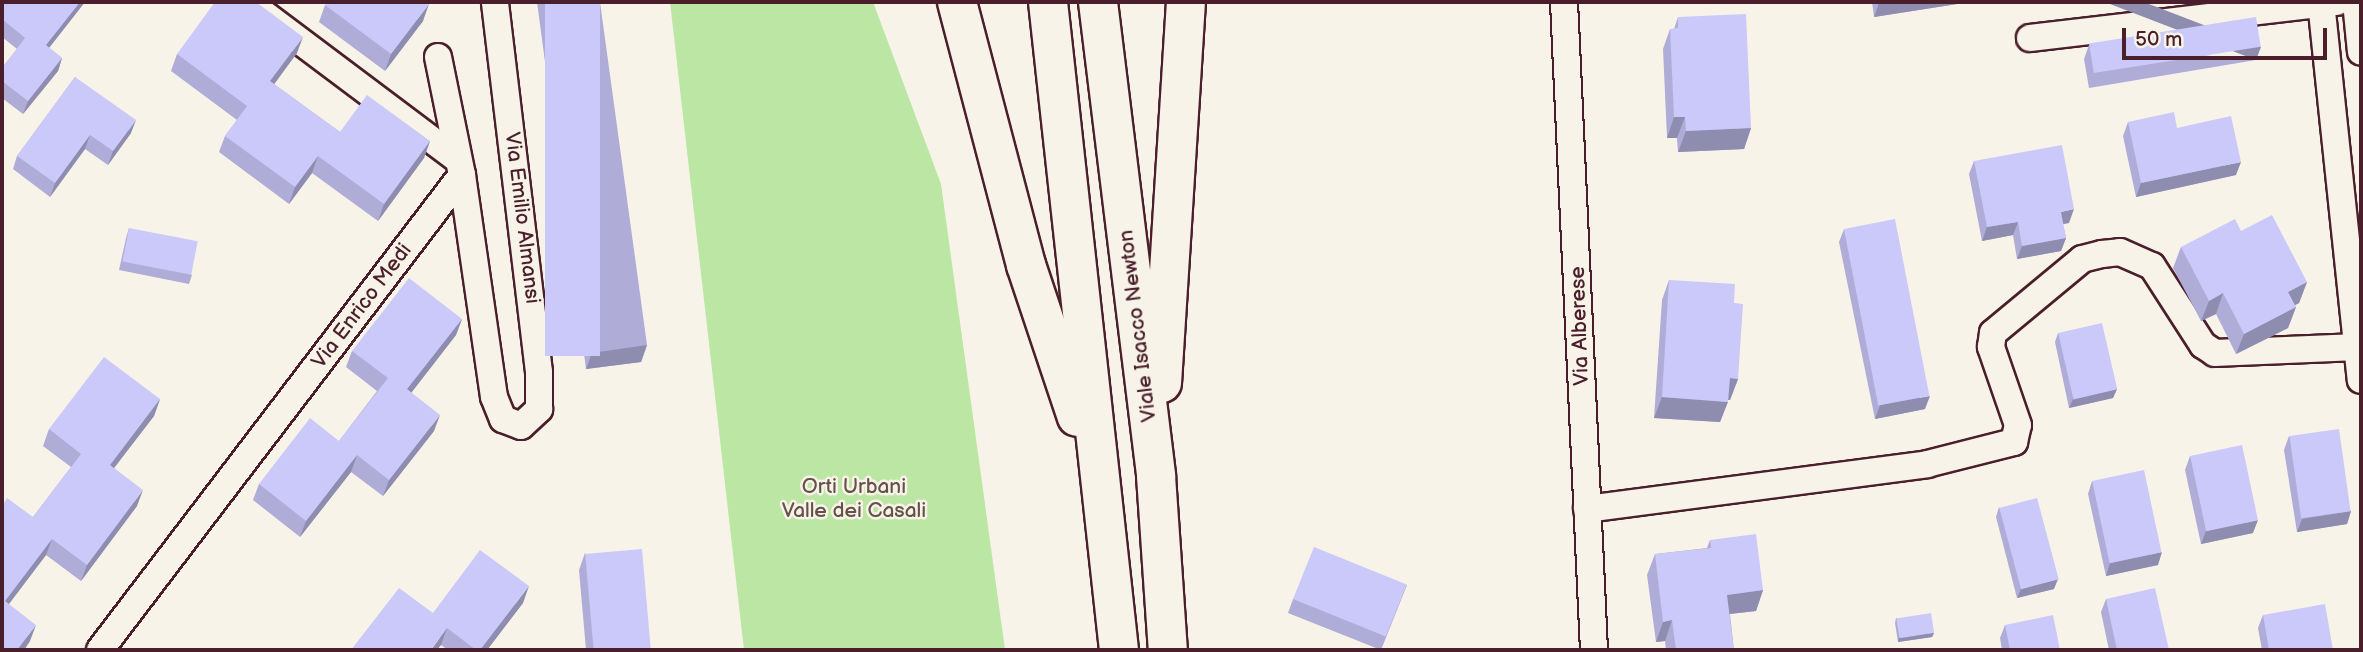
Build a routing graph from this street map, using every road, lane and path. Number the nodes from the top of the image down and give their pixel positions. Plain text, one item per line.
1 (248, 2) edge
2 (495, 2) edge
3 (957, 2) edge
4 (1048, 2) edge
5 (1098, 2) edge
6 (1186, 2) edge
7 (1564, 2) edge
8 (2321, 2) edge
9 (2338, 2) edge
10 (2356, 2) edge
11 (2030, 38) dead end
12 (2361, 52) edge
13 (438, 57) dead end
14 (460, 167) junction
15 (2355, 289) edge
16 (2360, 367) edge
17 (1156, 476) junction
18 (1101, 489) junction
19 (1587, 509) junction
20 (100, 650) edge
21 (1119, 650) edge
22 (1168, 650) edge
23 (1594, 650) edge

1 - 14 street
2 - 14 street, Via Emilio Almansi
3 - 18 highway
4 - 18 highway
5 - 17 highway, Viale Isacco Newton
6 - 17 highway
7 - 19 street, Via Alberese
8 - 9 street
8 - 11 street
8 - 15 street
10 - 12 street
13 - 14 street
14 - 20 street, Via Enrico Medi
15 - 16 street
16 - 19 street
17 - 22 highway, Viale Isacco Newton
18 - 21 highway
19 - 23 street, Via Alberese

